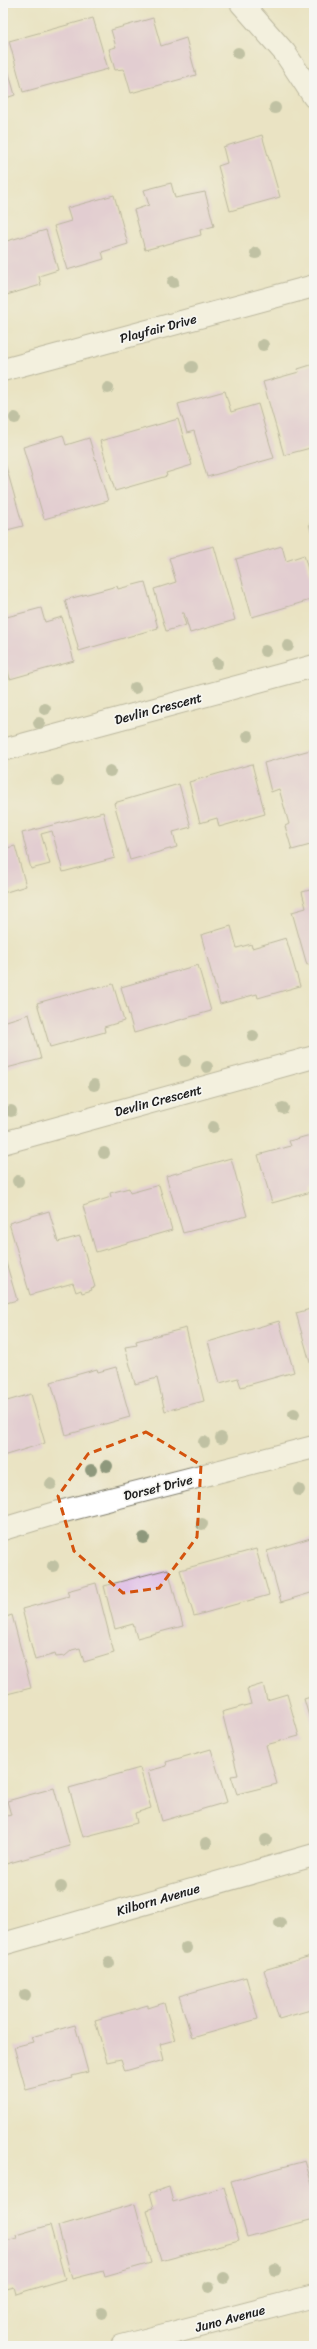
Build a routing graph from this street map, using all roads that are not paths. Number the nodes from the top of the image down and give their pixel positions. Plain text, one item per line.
1 (242, 3) edge
2 (314, 98) edge
3 (314, 286) edge
4 (3, 370) edge
5 (314, 666) edge
6 (3, 750) edge
7 (314, 1058) edge
8 (3, 1143) edge
9 (314, 1447) edge
10 (3, 1529) edge
11 (314, 1855) edge
12 (3, 1944) edge
13 (314, 2296) edge
14 (122, 2346) edge

1 - 2 street
3 - 4 street, Playfair Drive
5 - 6 street, Devlin Crescent
7 - 8 street, Devlin Crescent
9 - 10 street, Dorset Drive
11 - 12 street, Kilborn Avenue
13 - 14 street, Juno Avenue

